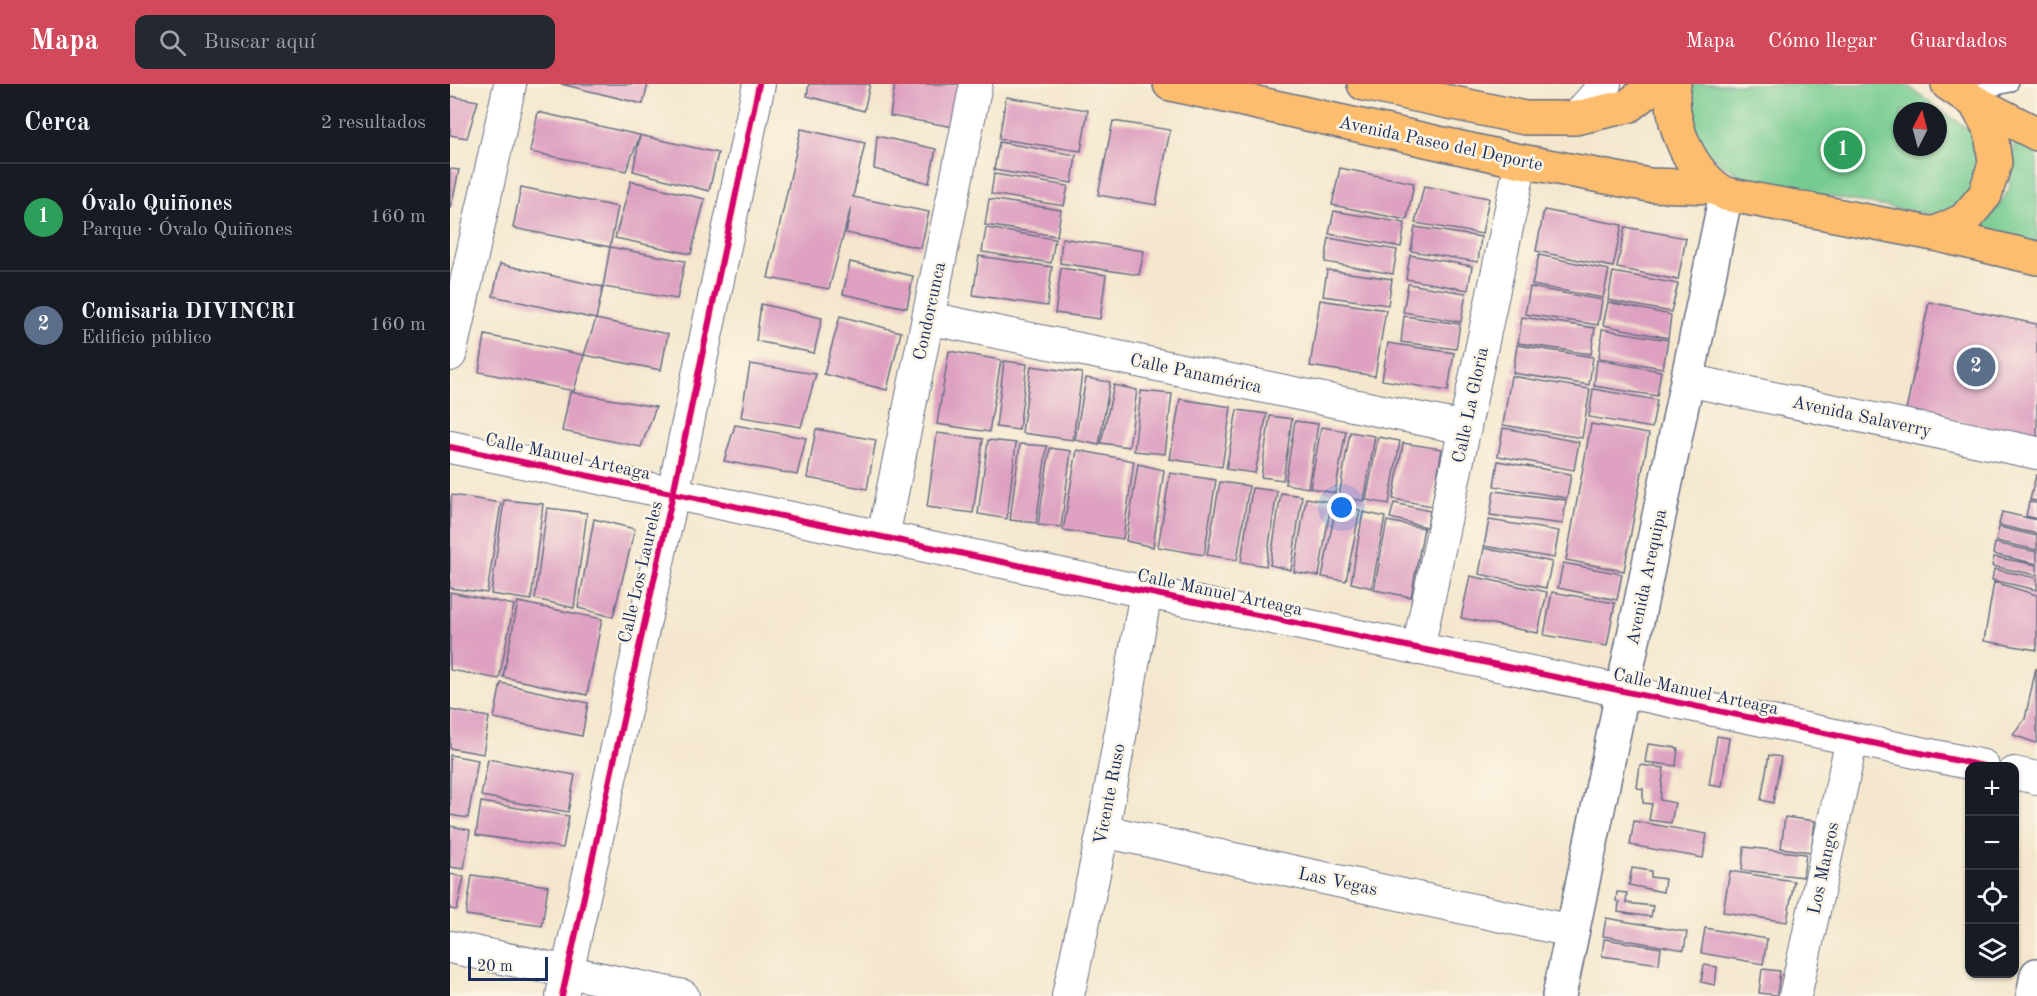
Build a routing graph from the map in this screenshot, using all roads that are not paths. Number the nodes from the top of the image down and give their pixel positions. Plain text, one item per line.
1 (510, 84) edge
2 (759, 84) edge
3 (976, 84) edge
4 (1170, 84) edge
5 (1364, 84) edge
6 (1605, 84) edge
7 (1656, 84) edge
8 (1674, 84) edge
9 (2010, 84) edge
10 (1962, 94) edge
11 (1576, 118) junction
12 (2037, 134) edge
13 (1521, 161) junction
14 (1720, 190) junction
15 (1934, 234) junction
16 (2037, 258) edge
17 (928, 318) junction
18 (450, 355) edge
19 (1687, 380) junction
20 (1465, 428) junction
21 (450, 447) edge
22 (2037, 453) edge
23 (673, 494) junction
24 (883, 537) junction
25 (1146, 592) junction
26 (1418, 649) junction
27 (1622, 691) junction
28 (1852, 739) junction
29 (1965, 762) edge
30 (2019, 774) edge
31 (2037, 778) edge
32 (1103, 831) junction
33 (1572, 931) junction
34 (450, 947) edge
35 (2037, 975) edge
36 (565, 984) edge
37 (683, 996) edge
38 (1068, 996) edge
39 (1559, 996) edge
40 (1795, 996) edge
41 (2033, 996) edge

1 - 18 street
2 - 23 street, Calle Los Laureles
3 - 17 street, Condorcunca
4 - 13 main road, Avenida Paseo del Deporte
5 - 11 main road
6 - 11 street
7 - 11 main road
8 - 14 main road
9 - 10 lane
10 - 12 main road
10 - 15 main road
13 - 14 main road, Avenida Paseo del Deporte
13 - 20 street, Calle La Gloria
14 - 15 main road, Avenida Paseo del Deporte
14 - 19 street, Avenida Arequipa
15 - 16 main road, Avenida Paseo del Deporte
17 - 20 street, Calle Panamérica
17 - 24 street, Condorcunca
19 - 22 street, Avenida Salaverry
19 - 27 street, Avenida Arequipa
20 - 26 street, Calle La Gloria
21 - 23 street, Calle Manuel Arteaga
23 - 24 street, Calle Manuel Arteaga
23 - 36 street, Calle Los Laureles
24 - 25 street, Calle Manuel Arteaga
25 - 26 street, Calle Manuel Arteaga
25 - 32 street, Vicente Ruso
26 - 27 street, Calle Manuel Arteaga
27 - 28 street, Calle Manuel Arteaga
27 - 33 street, Avenida Arequipa
28 - 29 street, Calle Manuel Arteaga
28 - 40 street, Los Mangos
30 - 31 street
32 - 33 street, Las Vegas
32 - 38 street, Vicente Ruso
33 - 39 street, Avenida Arequipa
34 - 36 street
35 - 41 street
36 - 37 street

